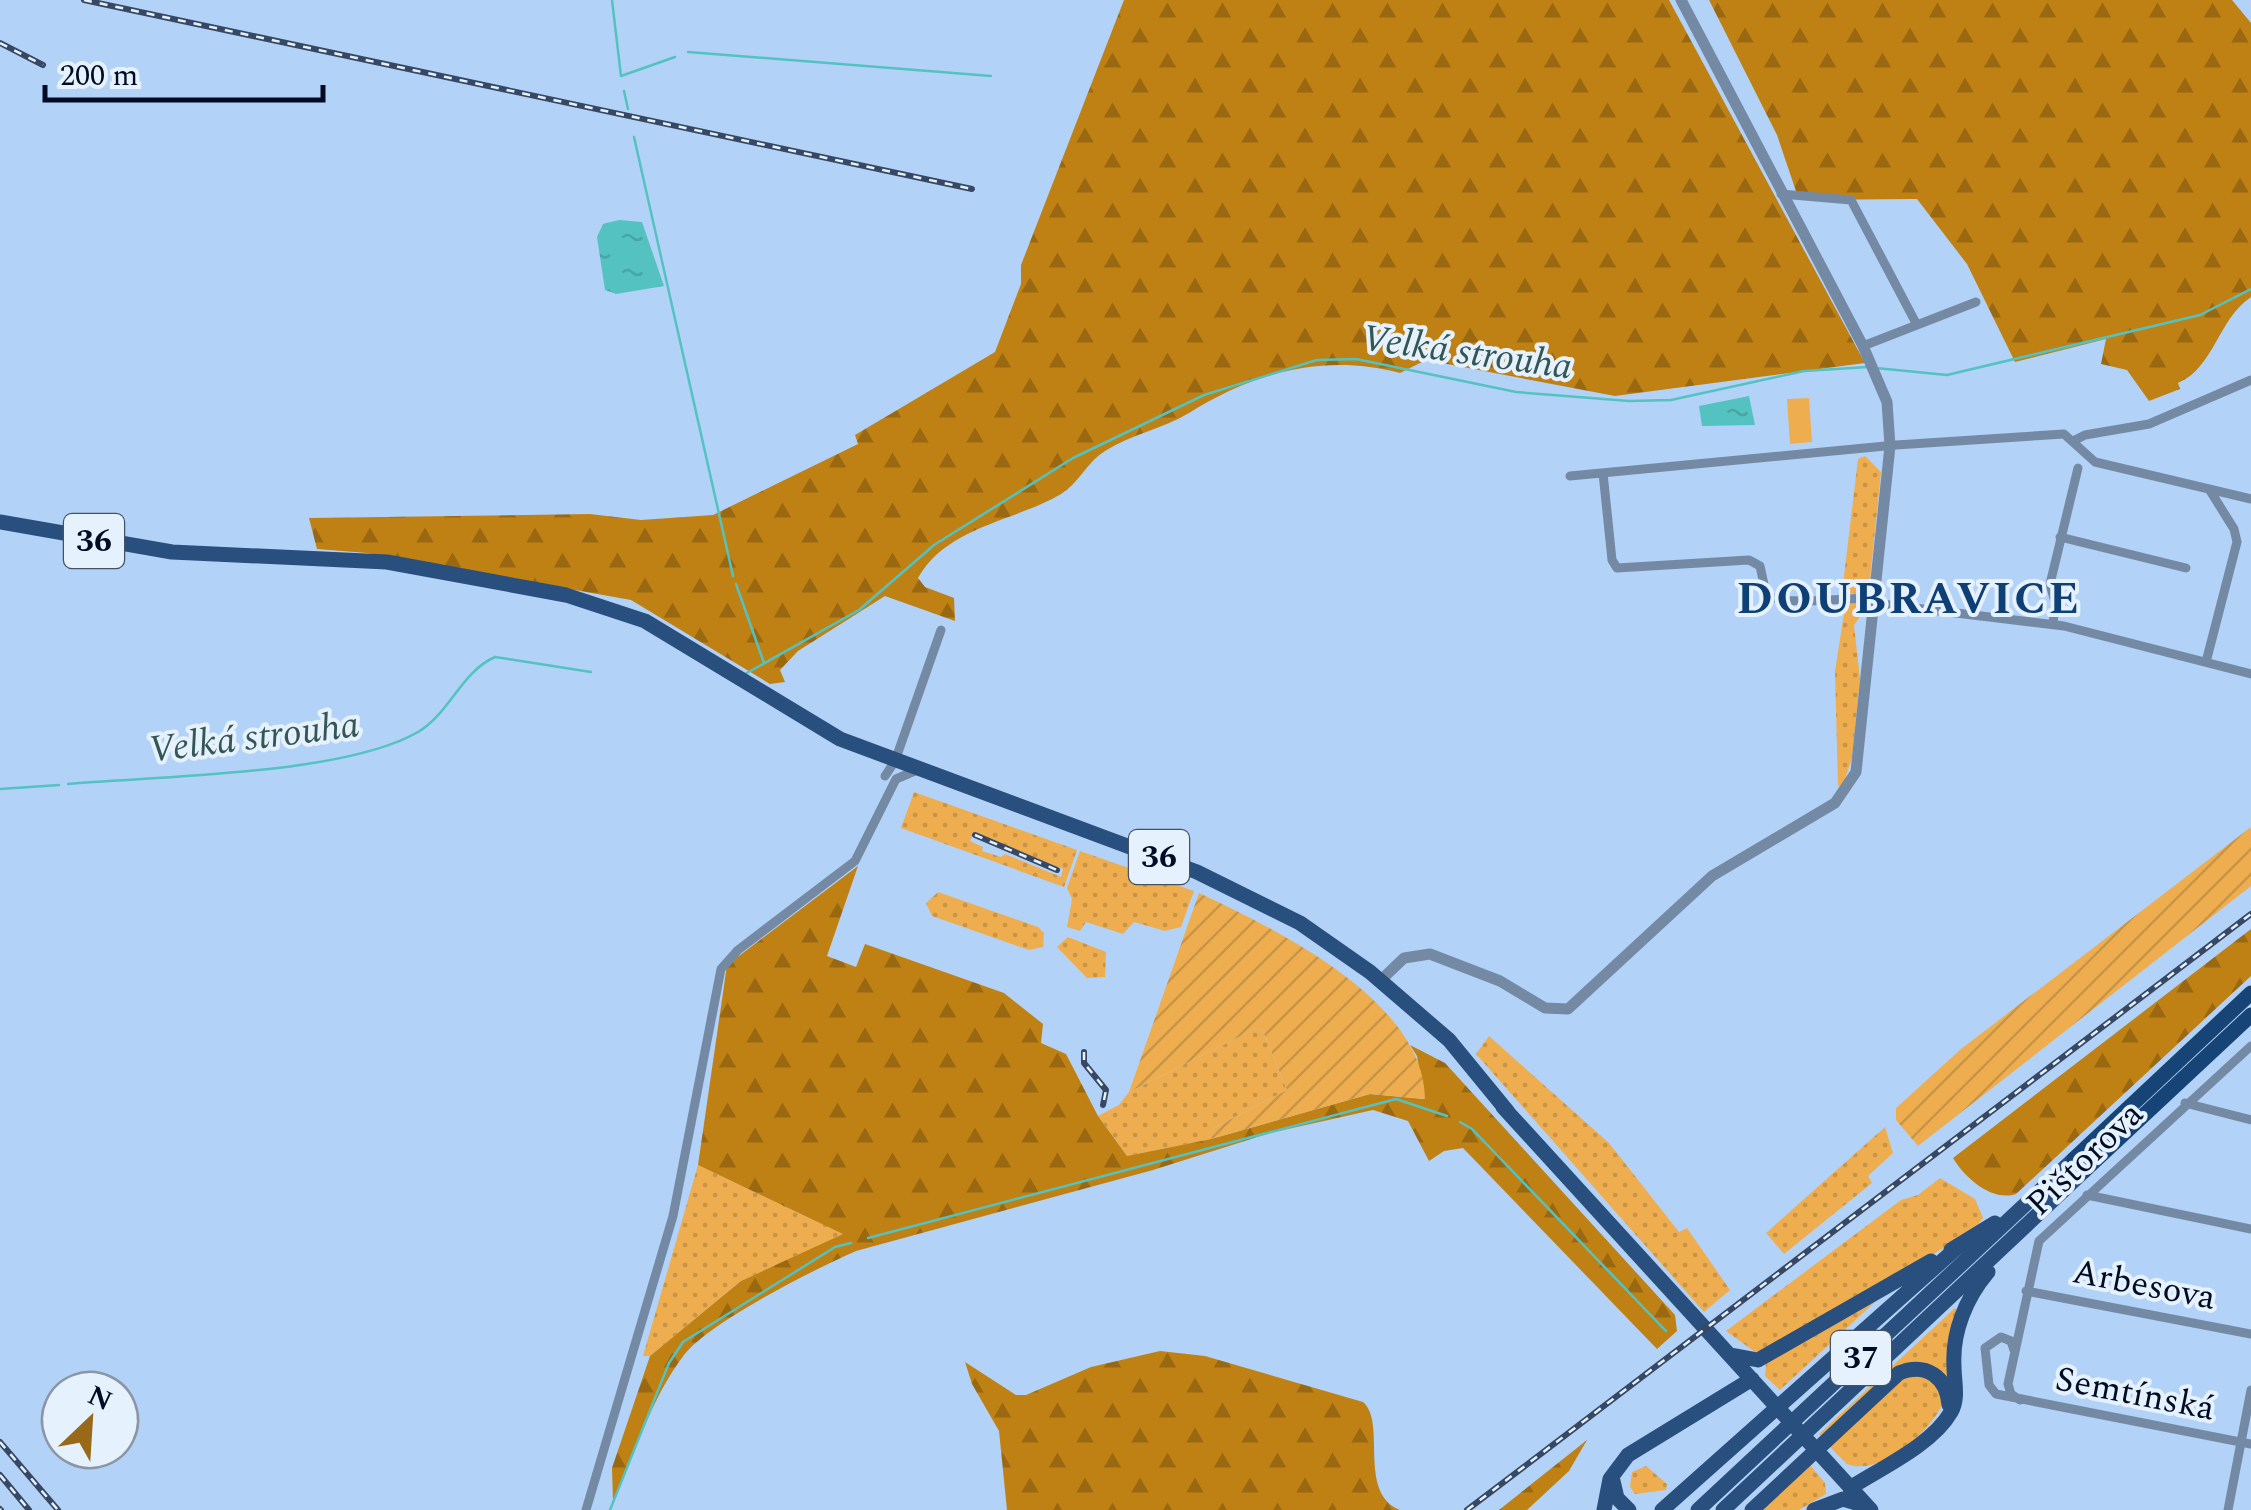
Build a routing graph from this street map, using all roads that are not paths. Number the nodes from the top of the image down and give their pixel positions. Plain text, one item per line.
1 (1680, 0) edge
2 (1781, 194) junction
3 (1976, 302) dead end
4 (1917, 326) junction
5 (1864, 346) junction
6 (2251, 380) edge
7 (2075, 440) junction
8 (1890, 446) junction
9 (2078, 468) dead end
10 (1604, 472) junction
11 (1570, 476) dead end
12 (2209, 489) junction
13 (2251, 499) edge
14 (0, 522) edge
15 (2060, 537) junction
16 (2186, 568) dead end
17 (1874, 601) junction
18 (2052, 624) junction
19 (942, 630) dead end
20 (2206, 662) junction
21 (2251, 674) edge
22 (872, 753) junction
23 (895, 761) junction
24 (920, 770) junction
25 (885, 776) junction
26 (896, 779) junction
27 (881, 806) junction
28 (1381, 980) junction
29 (2251, 993) edge
30 (2251, 1015) edge
31 (2251, 1046) edge
32 (2184, 1103) junction
33 (2251, 1120) edge
34 (2079, 1165) junction
35 (2087, 1195) junction
36 (2028, 1212) junction
37 (2251, 1229) edge
38 (1960, 1245) junction
39 (2026, 1291) junction
40 (2251, 1334) edge
41 (1728, 1352) junction
42 (2014, 1353) junction
43 (1752, 1379) junction
44 (2251, 1390) edge
45 (2020, 1400) junction
46 (1943, 1422) junction
47 (2246, 1443) edge
48 (1619, 1464) junction
49 (1873, 1472) junction
50 (1850, 1488) junction
51 (586, 1510) edge
52 (1604, 1510) edge
53 (1629, 1510) edge
54 (1662, 1510) edge
55 (1698, 1510) edge
56 (1724, 1510) edge
57 (1752, 1510) edge
58 (1814, 1510) edge
59 (1872, 1510) edge
60 (2228, 1510) edge

1 - 2 street
2 - 4 street
2 - 5 street
3 - 4 street
4 - 5 street
5 - 8 street
6 - 7 street
7 - 8 street
7 - 12 street
8 - 10 street
8 - 17 street
9 - 15 street
10 - 11 street
10 - 17 street
12 - 13 street
12 - 20 street
14 - 22 main road, 36
15 - 16 street
15 - 18 street
17 - 18 street
17 - 28 street
18 - 20 street
19 - 23 street
20 - 21 street
22 - 23 main road, 36
22 - 25 street
23 - 24 main road, 36
23 - 25 street
23 - 26 street
24 - 26 street
24 - 28 main road, 36
25 - 27 street
26 - 27 street
27 - 51 street
28 - 41 main road, 36
29 - 34 highway, 37
30 - 34 highway, 37
31 - 32 street, Pištorova
32 - 33 street
32 - 35 street, Pištorova
34 - 36 main road, 37
35 - 37 street
35 - 39 street, Pištorova
36 - 38 main road
36 - 46 main road
36 - 55 main road, 37
36 - 56 main road, 37
38 - 41 main road
38 - 54 main road
39 - 40 street, Arbesova
39 - 42 street, Pištorova
41 - 43 main road, 36
42 - 45 street, Pištorova
42 - 45 street
43 - 48 main road
43 - 50 main road, 36
44 - 47 street, Semtínská
45 - 47 street, Semtínská
46 - 49 main road
46 - 57 main road
47 - 60 street
48 - 52 main road
48 - 53 main road
49 - 50 main road
49 - 59 main road
50 - 59 main road, 36
58 - 59 main road

